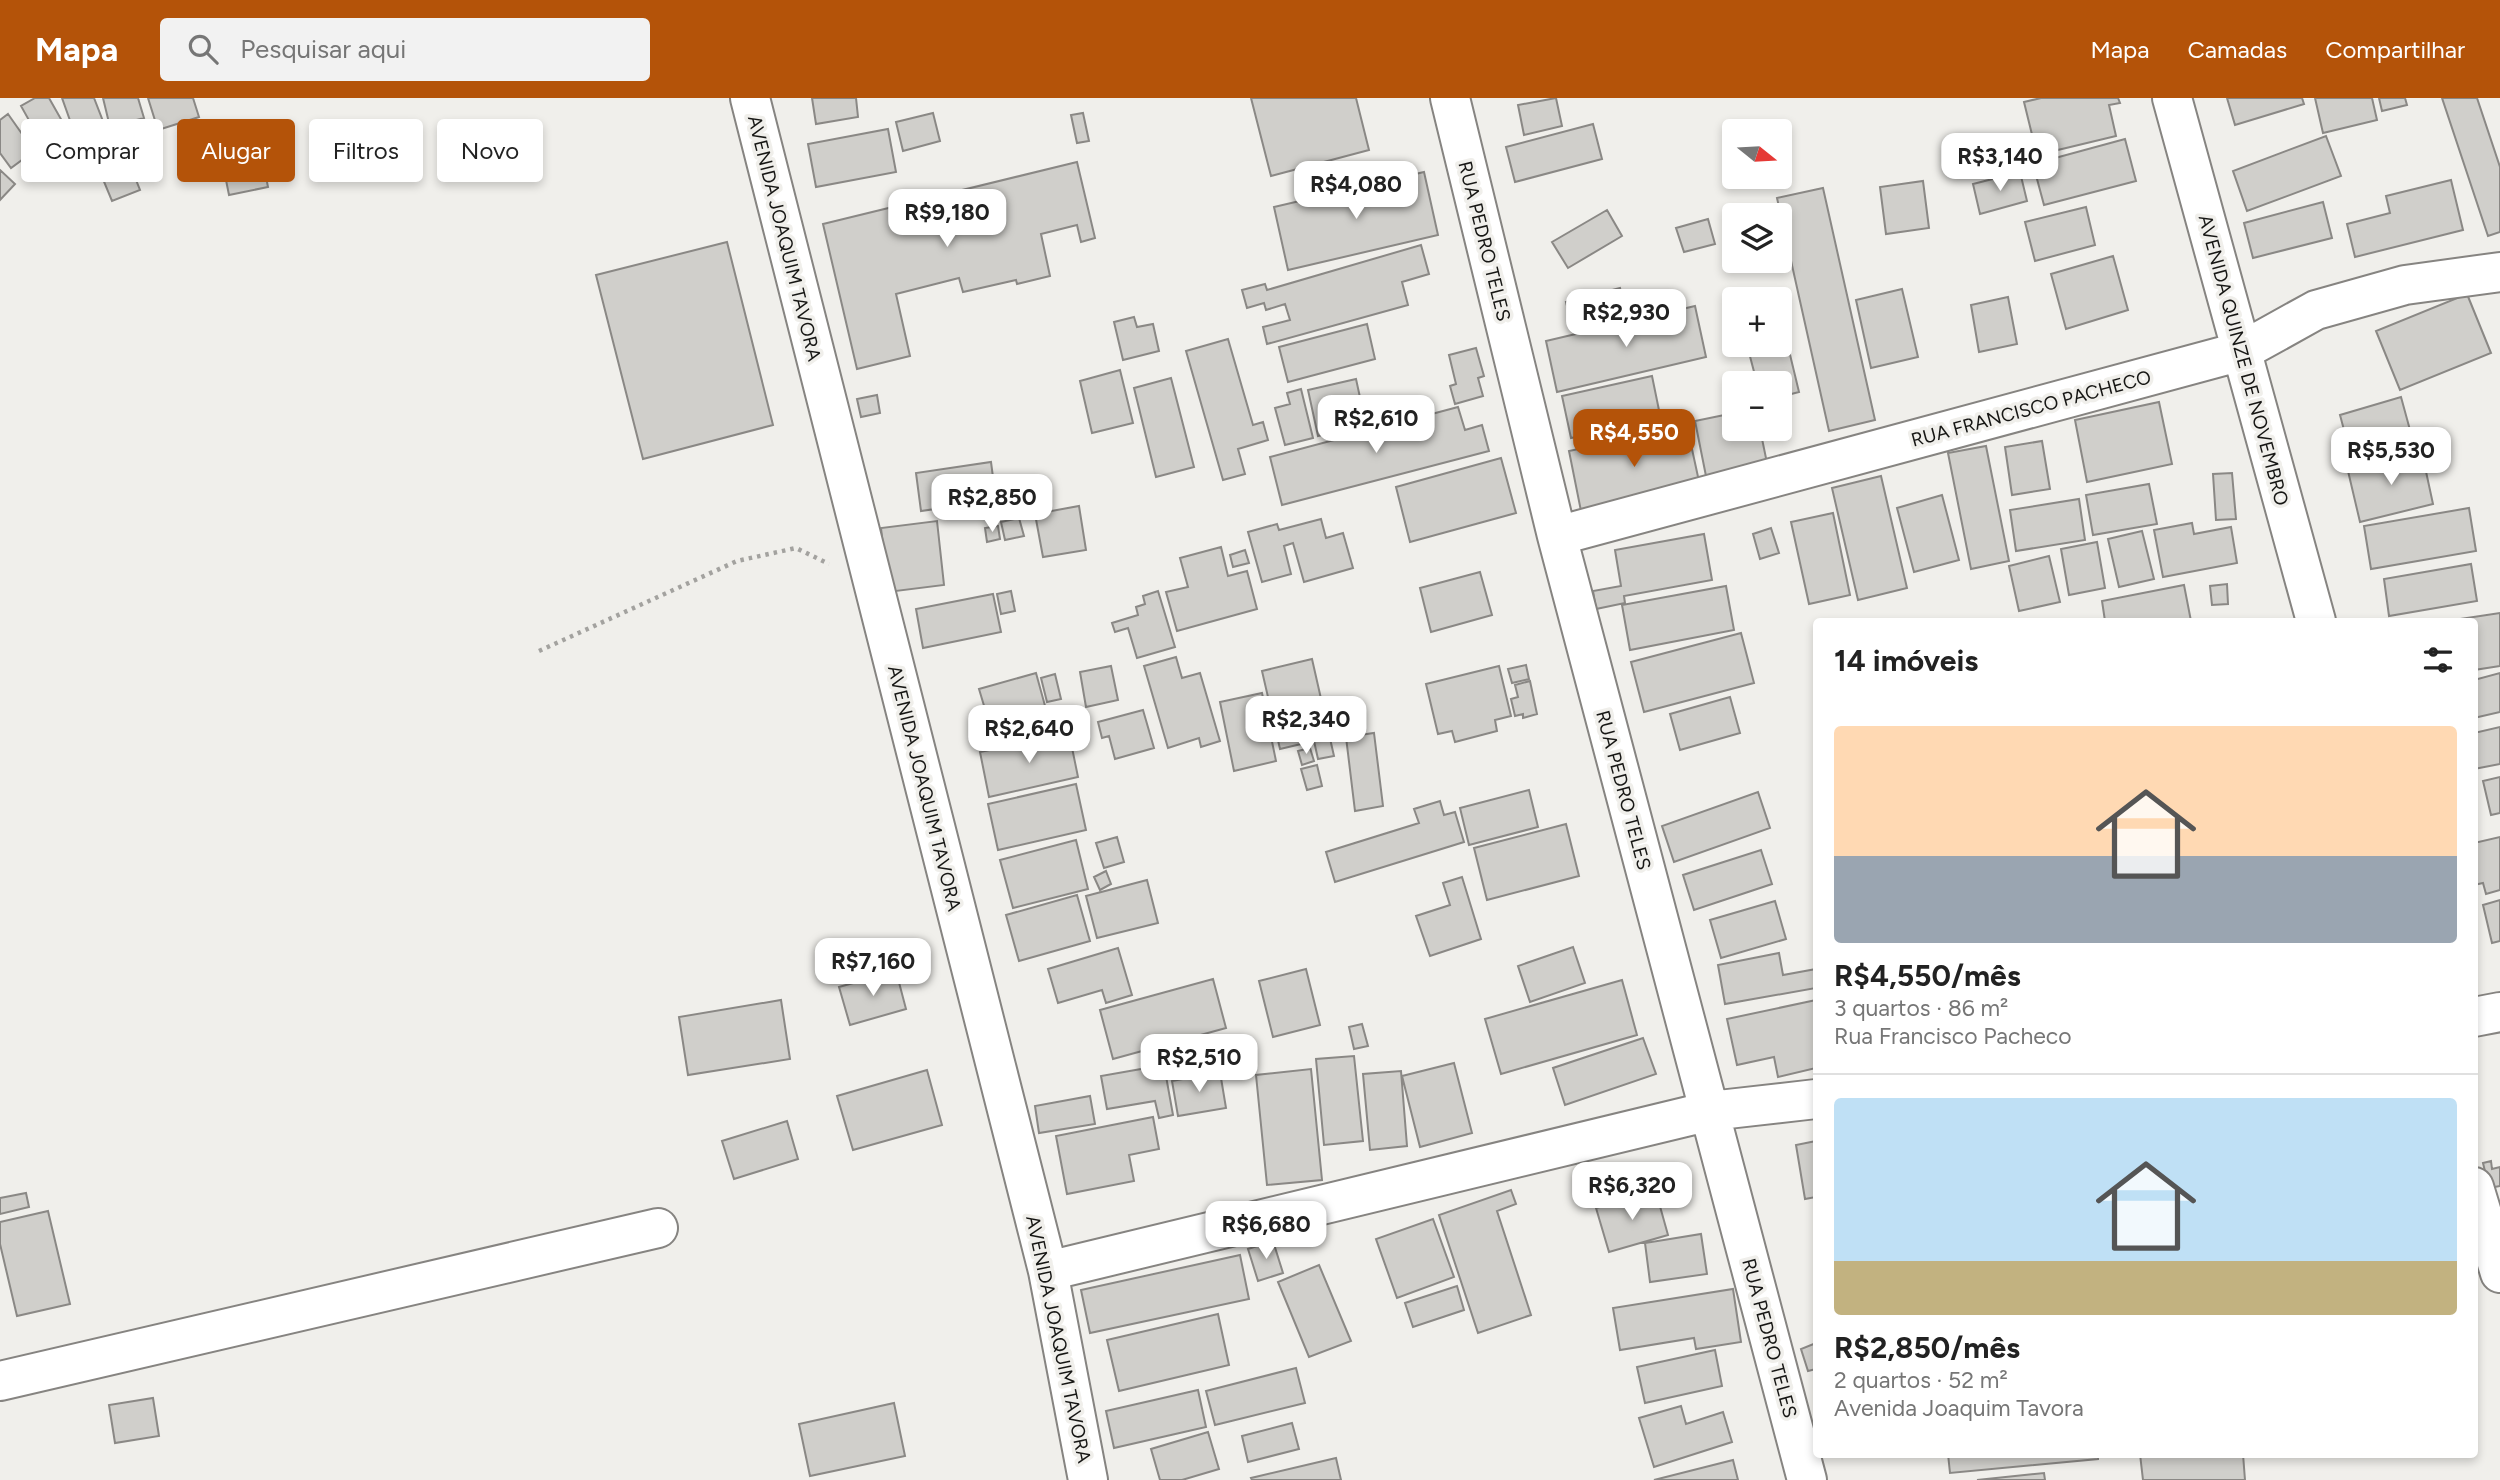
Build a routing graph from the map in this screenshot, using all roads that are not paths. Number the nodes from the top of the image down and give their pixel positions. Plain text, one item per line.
1 (750, 98) edge
2 (1450, 98) edge
3 (2172, 98) edge
4 (2500, 272) edge
5 (2242, 351) junction
6 (1557, 536) junction
7 (2315, 618) edge
8 (2500, 1012) edge
9 (2478, 1016) edge
10 (1813, 1099) edge
11 (1710, 1111) junction
12 (2478, 1200) edge
13 (659, 1228) dead end
14 (1048, 1271) junction
15 (2500, 1273) edge
16 (0, 1381) edge
17 (1087, 1480) edge
18 (1807, 1480) edge

1 - 14 street, AVENIDA JOAQUIM TAVORA
2 - 6 street, RUA PEDRO TELES
3 - 5 street, AVENIDA QUINZE DE NOVEMBRO
4 - 5 street, RUA FRANCISCO PACHECO
5 - 6 street, RUA FRANCISCO PACHECO
5 - 7 street, AVENIDA QUINZE DE NOVEMBRO
6 - 11 street, RUA PEDRO TELES
8 - 9 street
10 - 11 street
11 - 14 street
11 - 18 street, RUA PEDRO TELES
12 - 15 street
13 - 16 street
14 - 17 street, AVENIDA JOAQUIM TAVORA

